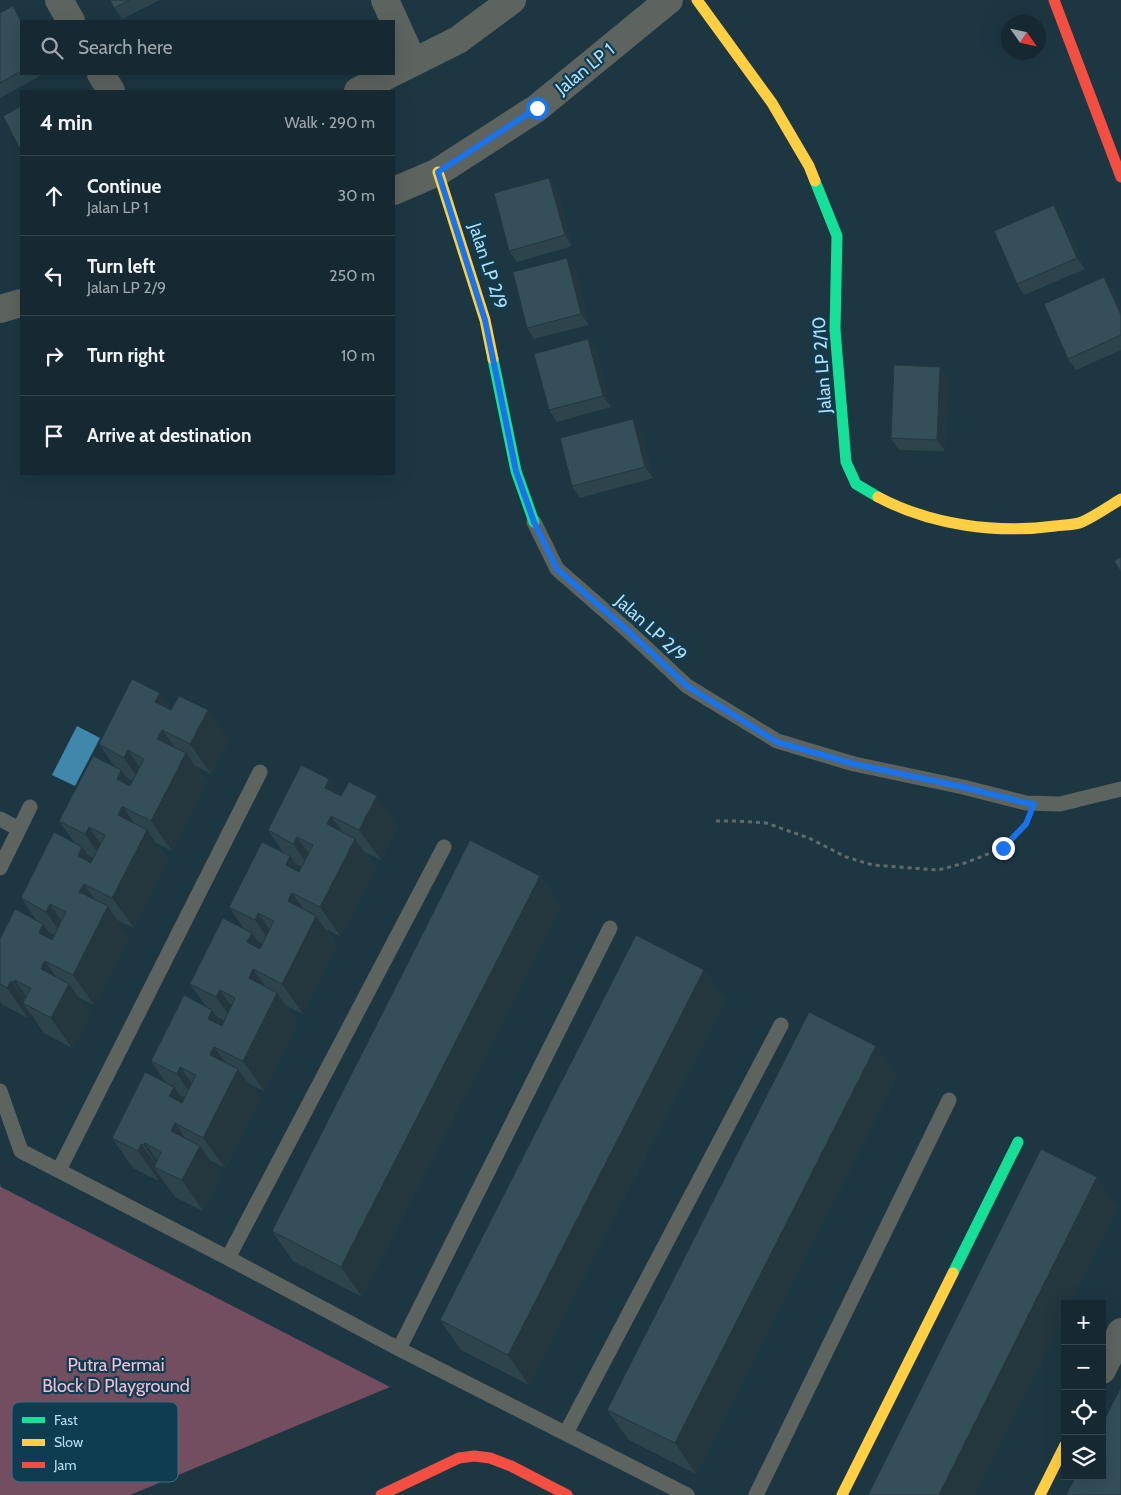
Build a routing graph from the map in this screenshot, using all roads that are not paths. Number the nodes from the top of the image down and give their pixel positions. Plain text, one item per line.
1 (59, 0) edge
2 (384, 0) edge
3 (512, 0) edge
4 (669, 0) edge
5 (697, 0) edge
6 (1054, 0) edge
7 (70, 20) edge
8 (388, 20) edge
9 (395, 51) edge
10 (399, 69) edge
11 (102, 75) edge
12 (388, 75) edge
13 (110, 90) edge
14 (360, 90) edge
15 (438, 172) junction
16 (1121, 177) edge
17 (395, 192) edge
18 (20, 303) edge
19 (0, 309) edge
20 (1121, 499) edge
21 (534, 522) joint
22 (260, 772) dead end
23 (1121, 789) edge
24 (30, 807) dead end
25 (0, 819) edge
26 (19, 829) junction
27 (444, 847) dead end
28 (0, 868) edge
29 (610, 928) dead end
30 (781, 1025) dead end
31 (0, 1091) edge
32 (949, 1100) dead end
33 (1018, 1142) dead end
34 (58, 1170) junction
35 (228, 1258) junction
36 (1121, 1332) edge
37 (399, 1349) junction
38 (1106, 1362) edge
39 (566, 1433) junction
40 (1061, 1453) edge
41 (380, 1495) edge
42 (567, 1495) edge
43 (687, 1495) edge
44 (756, 1495) edge
45 (842, 1495) edge
46 (1040, 1495) edge

1 - 7 street
2 - 8 street
3 - 10 street
4 - 15 street, Jalan LP 1
5 - 20 street, Jalan LP 2/10
6 - 16 street
9 - 10 street
11 - 13 street
12 - 14 street
15 - 17 street, Jalan LP 1
15 - 21 street, Jalan LP 2/9
18 - 19 street
21 - 23 lane, Jalan LP 2/9
22 - 34 lane
24 - 26 lane
25 - 26 lane
26 - 28 lane
27 - 35 lane
29 - 37 lane
30 - 39 lane
31 - 34 lane
32 - 44 lane
33 - 45 street
34 - 35 lane
35 - 37 lane
36 - 38 street
37 - 39 lane
39 - 43 lane
40 - 46 street
41 - 42 street

